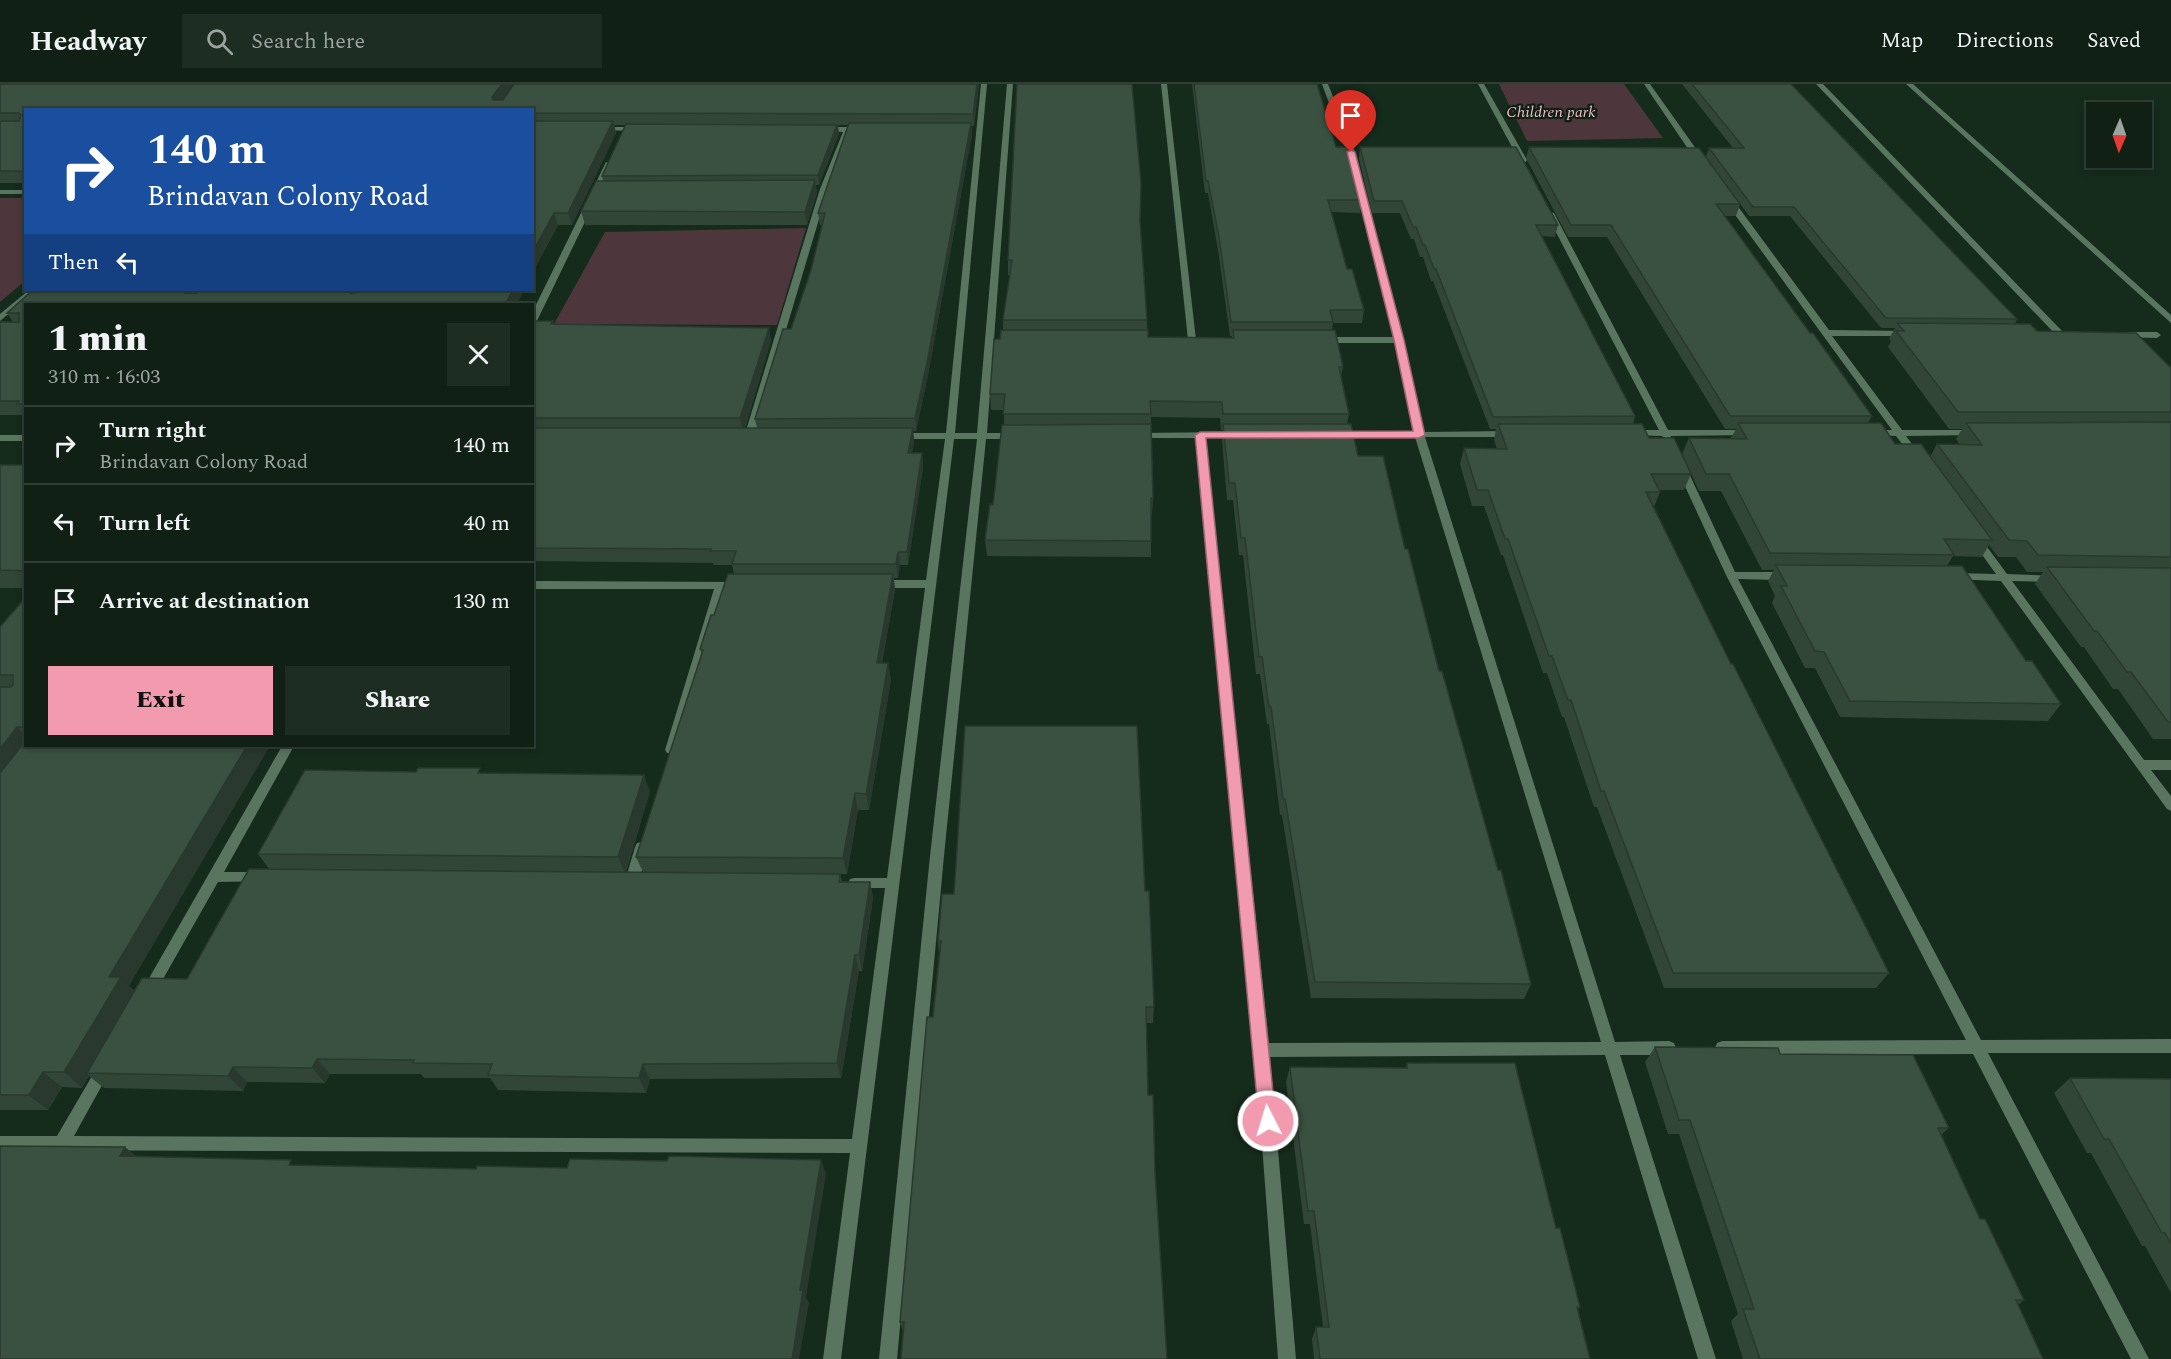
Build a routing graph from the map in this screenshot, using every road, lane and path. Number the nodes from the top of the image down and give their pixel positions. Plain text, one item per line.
1 (984, 84) edge
2 (1010, 84) edge
3 (1164, 84) edge
4 (1325, 84) edge
5 (1481, 84) edge
6 (1647, 84) edge
7 (1819, 84) edge
8 (1909, 84) edge
9 (591, 129) edge
10 (625, 129) junction
11 (649, 129) edge
12 (812, 129) edge
13 (847, 129) junction
14 (871, 130) edge
15 (966, 130) edge
16 (978, 130) junction
17 (621, 140) edge
18 (1684, 154) edge
19 (1696, 155) junction
20 (611, 160) edge
21 (1530, 173) edge
22 (1710, 173) edge
23 (812, 189) edge
24 (824, 189) junction
25 (596, 190) junction
26 (608, 190) edge
27 (0, 192) edge
28 (24, 192) edge
29 (1724, 192) edge
30 (1546, 204) edge
31 (32, 291) edge
32 (0, 318) edge
33 (534, 319) edge
34 (2171, 320) edge
35 (534, 328) edge
36 (544, 328) edge
37 (769, 328) edge
38 (781, 328) junction
39 (1826, 333) junction
40 (1920, 333) edge
41 (2050, 334) edge
42 (2061, 334) junction
43 (2073, 335) edge
44 (2109, 335) edge
45 (2157, 335) dead end
46 (990, 340) junction
47 (1002, 340) edge
48 (1180, 340) edge
49 (1192, 340) junction
50 (1203, 340) edge
51 (1307, 340) edge
52 (1399, 340) junction
53 (1618, 433) edge
54 (1665, 433) junction
55 (1759, 433) edge
56 (1982, 433) edge
57 (1525, 434) edge
58 (1864, 434) edge
59 (1899, 434) junction
60 (1132, 435) edge
61 (1200, 435) junction
62 (1246, 435) edge
63 (1327, 435) edge
64 (1419, 435) junction
65 (891, 436) edge
66 (950, 436) junction
67 (982, 436) junction
68 (1028, 436) edge
69 (738, 437) edge
70 (749, 437) junction
71 (761, 437) edge
72 (0, 438) edge
73 (24, 438) edge
74 (1920, 462) edge
75 (1969, 530) edge
76 (1731, 575) junction
77 (1802, 576) edge
78 (1944, 577) edge
79 (2004, 578) junction
80 (2064, 578) edge
81 (873, 584) edge
82 (931, 584) junction
83 (534, 585) edge
84 (721, 585) junction
85 (744, 585) edge
86 (287, 747) edge
87 (2141, 765) junction
88 (2171, 765) edge
89 (666, 767) edge
90 (2171, 806) edge
91 (646, 835) edge
92 (216, 876) junction
93 (275, 877) edge
94 (632, 881) edge
95 (846, 882) edge
96 (893, 883) junction
97 (144, 1000) edge
98 (2171, 1046) edge
99 (1977, 1047) junction
100 (1610, 1048) junction
101 (1681, 1048) edge
102 (1705, 1048) edge
103 (1262, 1050) junction
104 (109, 1061) edge
105 (0, 1143) edge
106 (62, 1143) junction
107 (860, 1146) junction
108 (832, 1359) edge
109 (888, 1359) edge
110 (1287, 1359) edge
111 (1707, 1359) edge
112 (2140, 1359) edge

1 - 16 street
2 - 46 street
3 - 49 street
4 - 52 street
5 - 21 street
6 - 19 street
7 - 42 street
8 - 34 street
9 - 10 street
10 - 11 street
10 - 17 street
12 - 13 street
13 - 14 street
13 - 24 street
15 - 16 street
16 - 66 street
18 - 19 street
19 - 22 street
20 - 25 street
23 - 24 street
24 - 38 street
25 - 26 street
25 - 33 street
27 - 28 street
29 - 39 street
30 - 54 street
31 - 32 street
35 - 36 street
37 - 38 street
38 - 70 street
39 - 40 street
39 - 59 street
41 - 42 street
42 - 43 street
44 - 45 street
46 - 47 street
46 - 67 street
48 - 49 street
49 - 50 street
51 - 52 street
52 - 64 street
53 - 54 street
54 - 55 street
54 - 76 street
56 - 59 street
57 - 64 street
58 - 59 street
59 - 74 street
60 - 61 street
61 - 62 street
61 - 103 street
63 - 64 street
64 - 100 street
65 - 66 street
66 - 67 street
66 - 82 street
67 - 68 street
67 - 109 street
69 - 70 street
70 - 71 street
72 - 73 street
75 - 79 street
76 - 77 street
76 - 99 street
78 - 79 street
79 - 80 street
79 - 87 street
81 - 82 street
82 - 96 street
83 - 84 street
84 - 85 street
84 - 89 street
86 - 92 street
87 - 88 street
87 - 90 street
91 - 94 street
92 - 93 street
92 - 97 street
95 - 96 street
96 - 107 street
98 - 99 street
99 - 102 street
99 - 112 street
100 - 101 street
100 - 103 street
100 - 111 street
103 - 110 street
104 - 106 street
105 - 106 street
106 - 107 street
107 - 108 street

